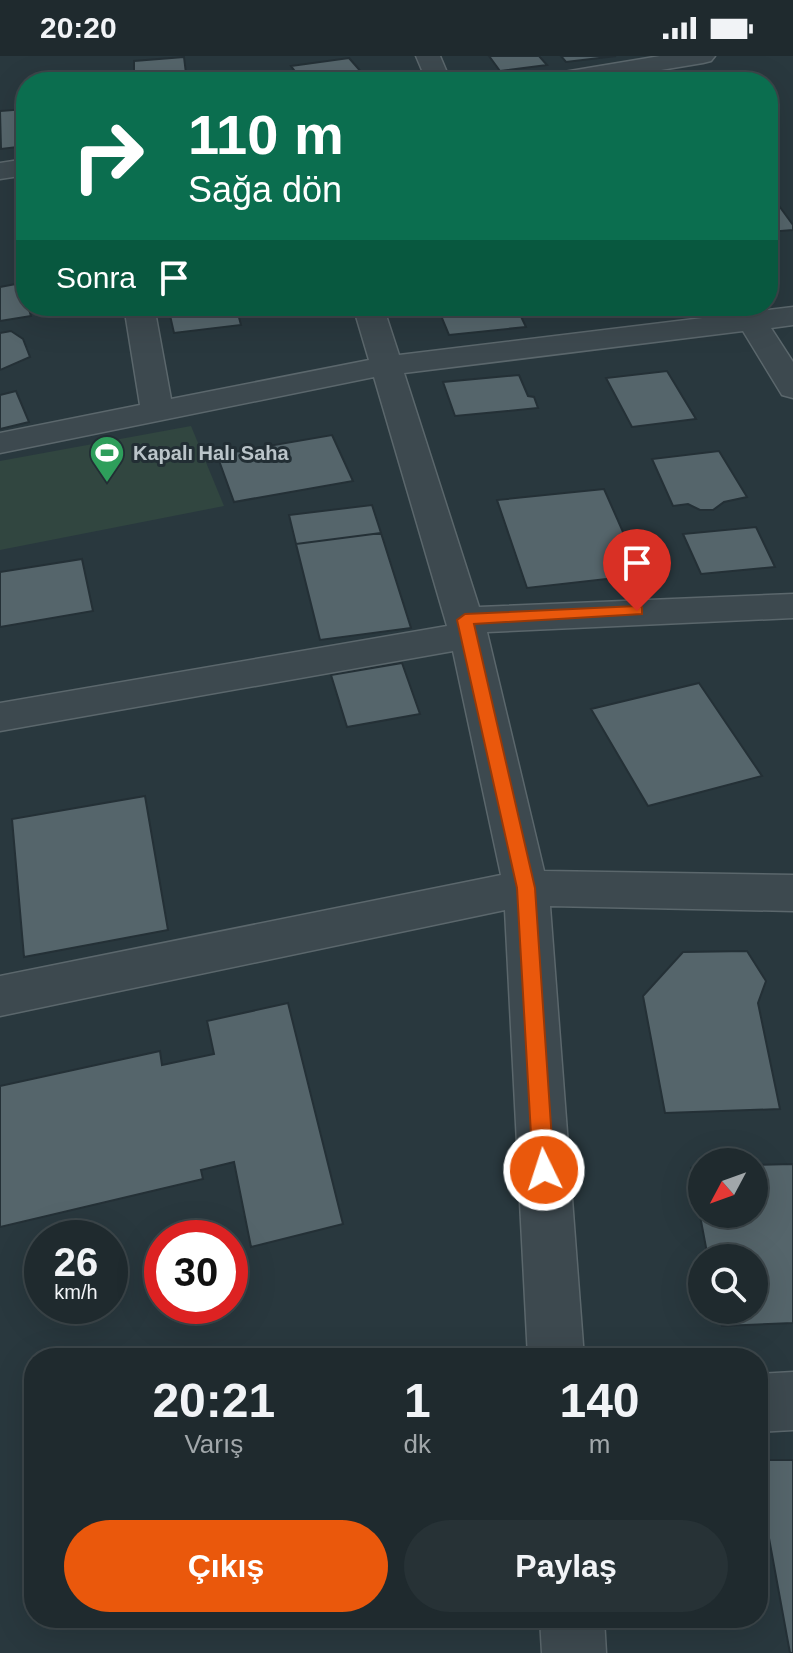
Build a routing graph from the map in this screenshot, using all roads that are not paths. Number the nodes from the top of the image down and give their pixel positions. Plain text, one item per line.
1 (703, 56) edge
2 (606, 72) edge
3 (141, 316) edge
4 (371, 316) edge
5 (793, 316) edge
6 (752, 321) junction
7 (384, 366) junction
8 (793, 388) edge
9 (157, 411) junction
10 (0, 443) edge
11 (793, 606) edge
12 (467, 627) junction
13 (0, 717) edge
14 (526, 888) junction
15 (793, 893) edge
16 (0, 996) edge
17 (555, 1348) edge
18 (793, 1401) edge
19 (768, 1402) edge
20 (573, 1628) edge
21 (574, 1653) edge

1 - 2 street
3 - 9 street
4 - 7 street
5 - 6 street
6 - 7 street
6 - 8 street
7 - 9 street
7 - 12 street
9 - 10 street
11 - 12 street
12 - 13 street
12 - 14 street
14 - 15 street
14 - 16 street
14 - 17 street
18 - 19 street
20 - 21 street

